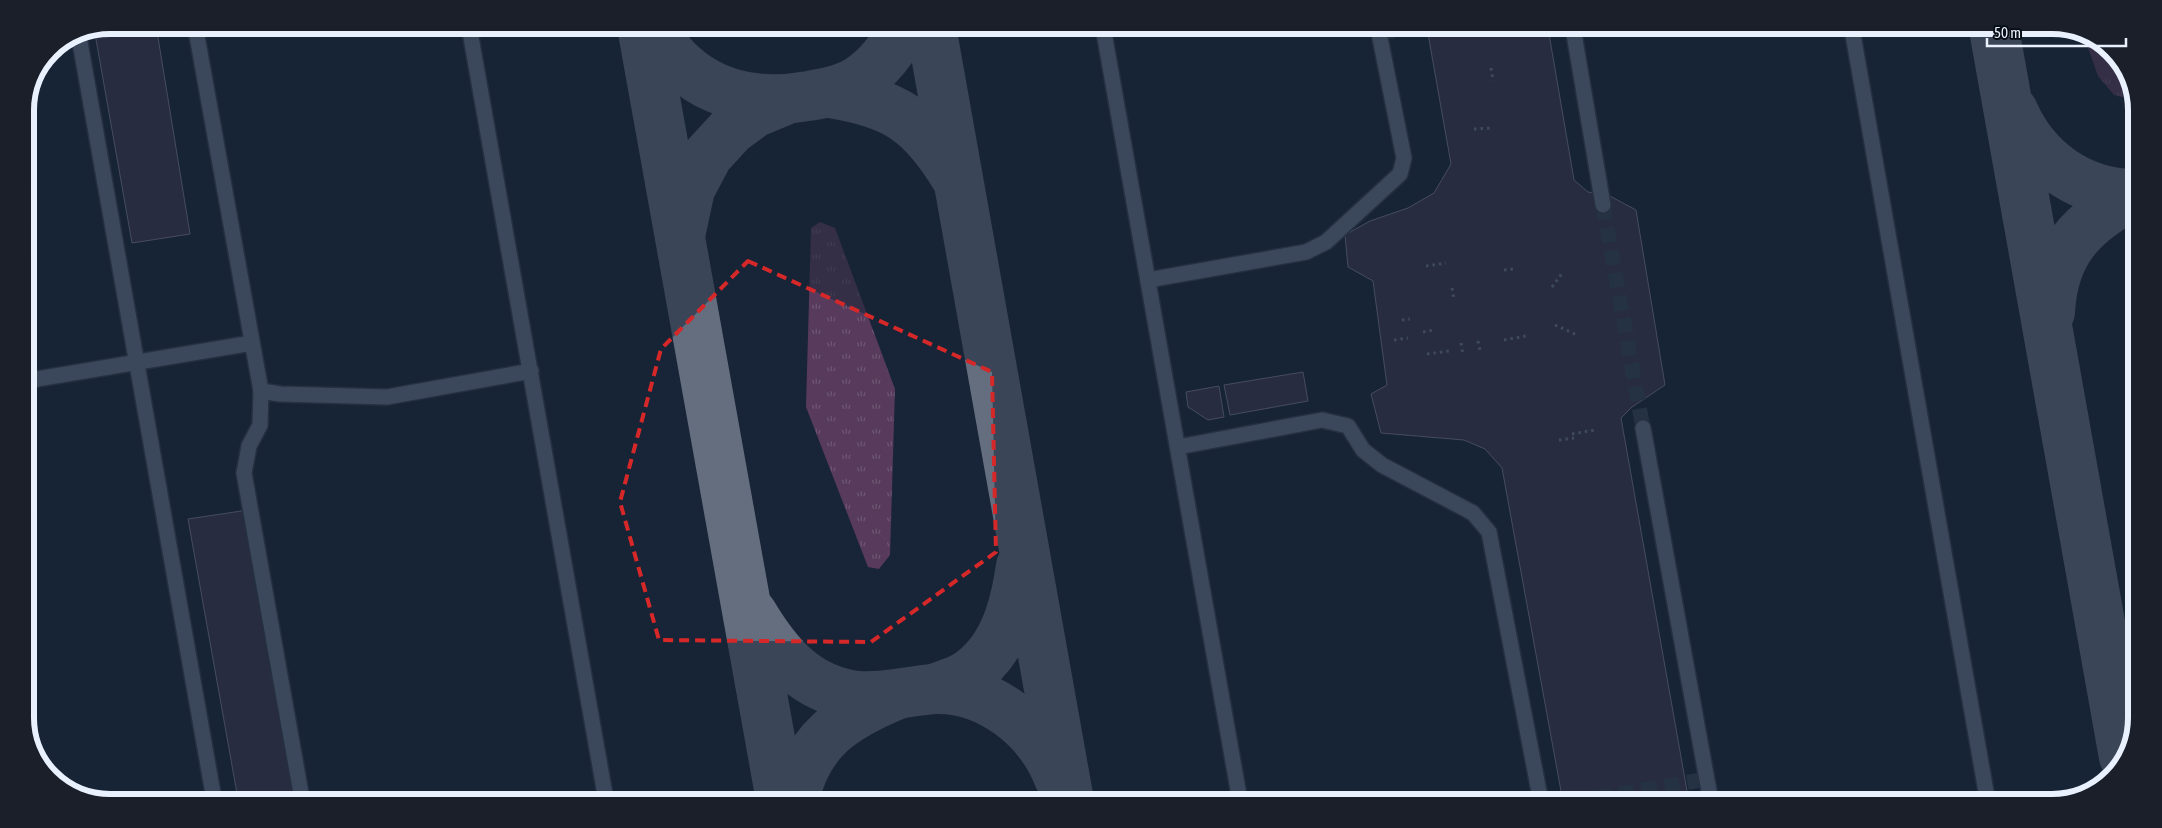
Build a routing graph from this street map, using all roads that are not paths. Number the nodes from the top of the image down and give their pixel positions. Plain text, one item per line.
1 (197, 34) edge
2 (470, 34) edge
3 (1104, 34) edge
4 (1379, 34) edge
5 (1574, 34) edge
6 (1853, 34) edge
7 (80, 41) edge
8 (1603, 205) tunnel mouth
9 (1148, 280) junction
10 (252, 343) junction
11 (137, 362) junction
12 (531, 371) junction
13 (34, 379) edge
14 (261, 392) junction
15 (1643, 428) tunnel mouth
16 (1178, 447) junction
17 (213, 794) edge
18 (301, 794) edge
19 (605, 794) edge
20 (1239, 794) edge
21 (1539, 794) edge
22 (1710, 794) edge
23 (1986, 794) edge

1 - 10 lane
2 - 12 lane
3 - 9 lane
4 - 9 lane
5 - 8 lane
6 - 23 lane
7 - 11 lane
9 - 16 lane
10 - 11 lane
10 - 14 lane
11 - 13 lane
11 - 17 lane
12 - 14 lane
12 - 19 lane
14 - 18 lane
15 - 22 lane
16 - 20 lane
16 - 21 lane

